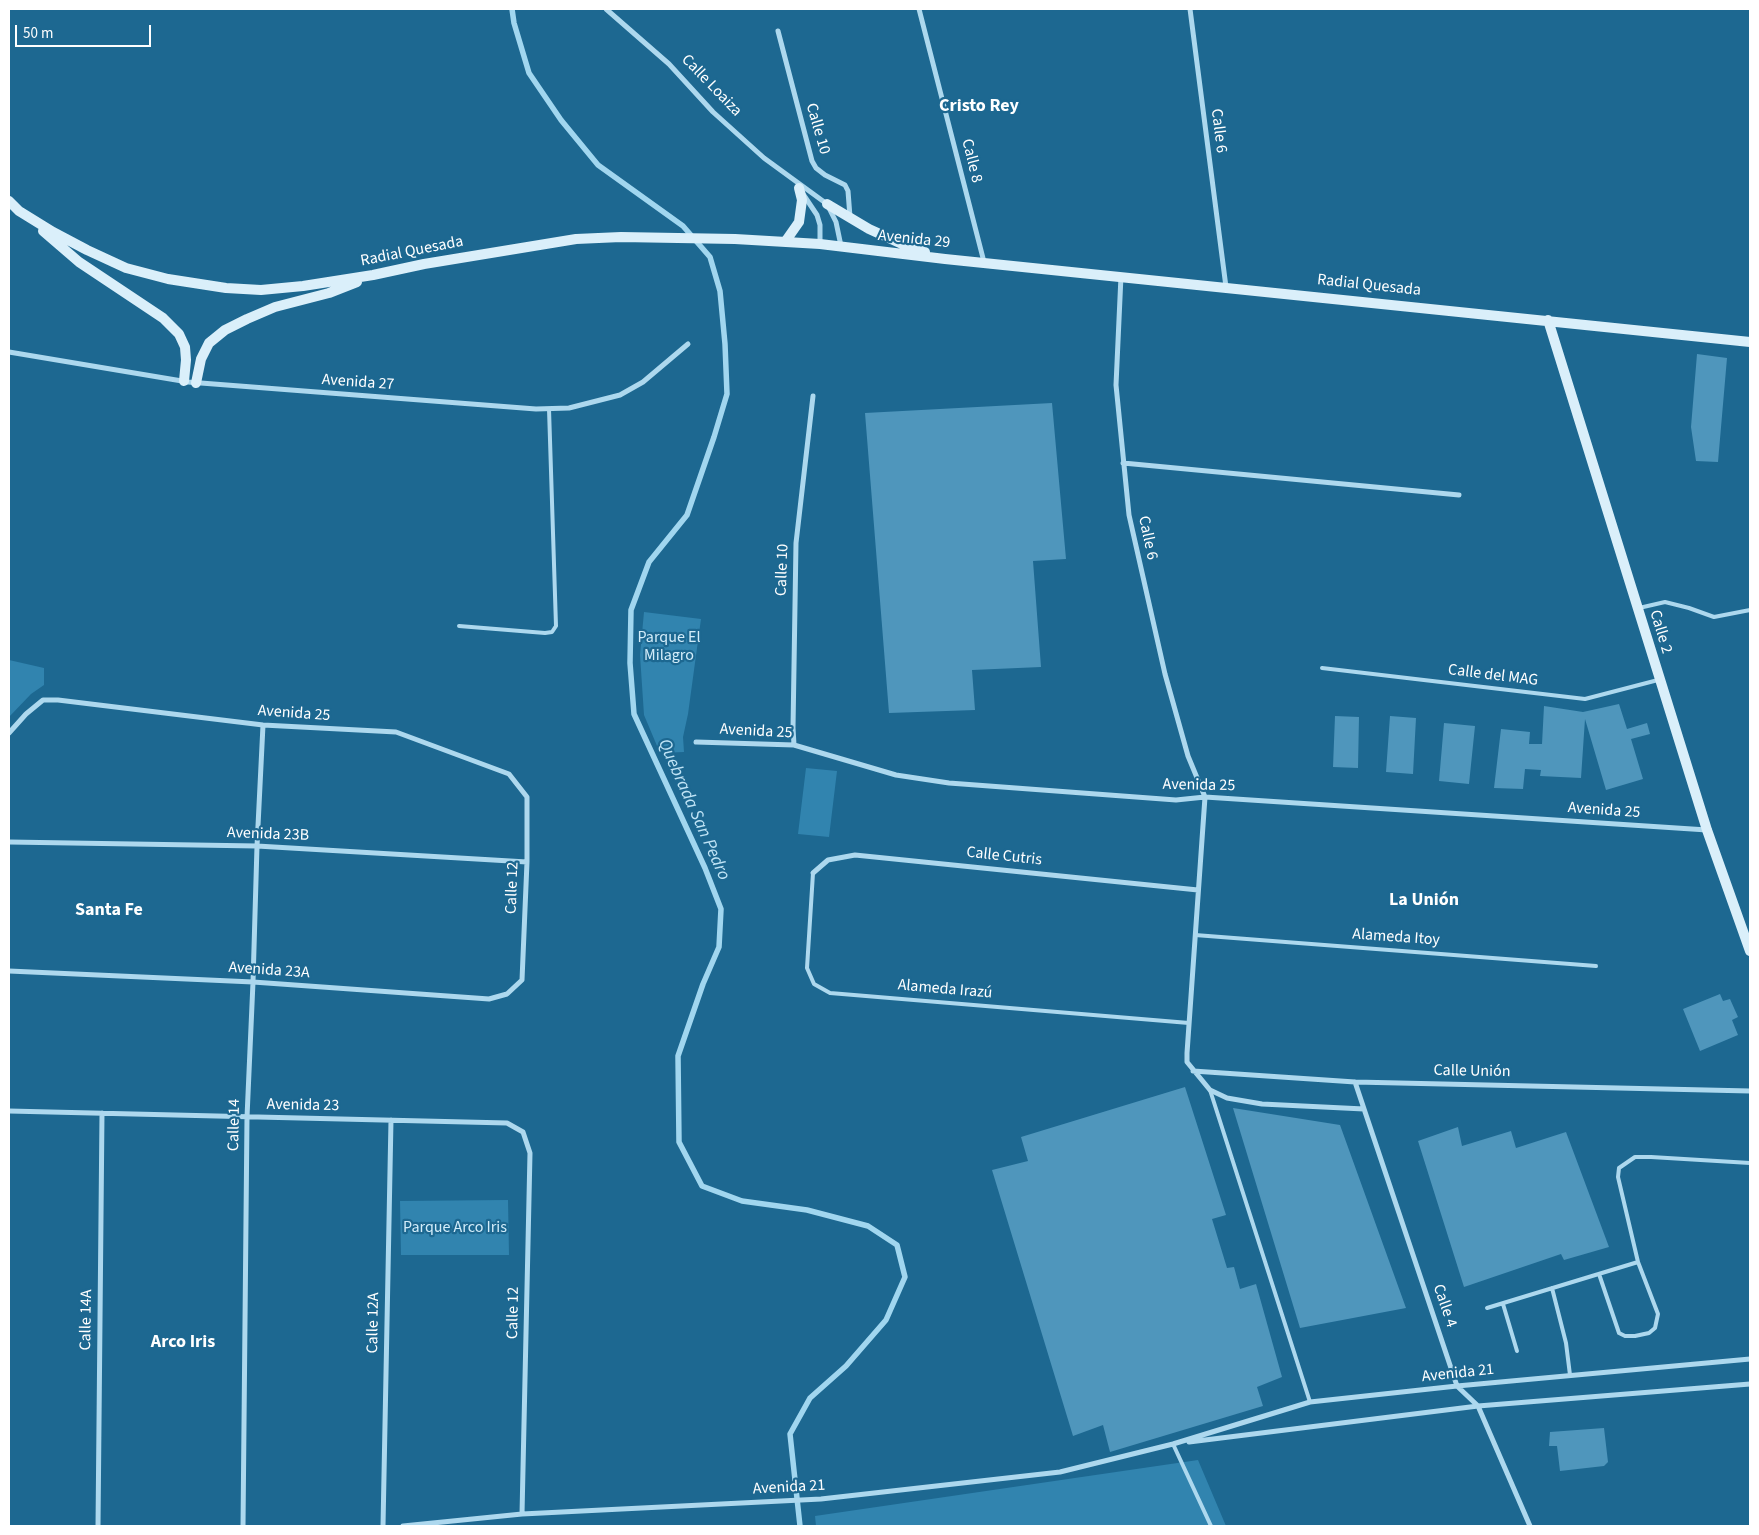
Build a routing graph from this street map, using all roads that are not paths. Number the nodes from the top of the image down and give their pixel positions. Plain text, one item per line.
1 (606, 9) edge
2 (919, 9) edge
3 (1190, 9) edge
4 (778, 31) dead end
5 (797, 185) junction
6 (9, 201) edge
7 (826, 204) junction
8 (19, 211) junction
9 (850, 218) junction
10 (785, 242) junction
11 (820, 244) junction
12 (842, 246) junction
13 (945, 258) junction
14 (984, 262) junction
15 (376, 274) junction
16 (1121, 276) junction
17 (1226, 287) junction
18 (1548, 320) junction
19 (1750, 342) edge
20 (688, 344) dead end
21 (9, 352) edge
22 (184, 381) junction
23 (196, 383) junction
24 (812, 396) dead end
25 (549, 409) junction
26 (1123, 463) junction
27 (1459, 495) dead end
28 (1637, 608) junction
29 (1750, 610) edge
30 (459, 626) dead end
31 (1322, 668) dead end
32 (1659, 680) junction
33 (263, 725) junction
34 (9, 733) edge
35 (696, 742) dead end
36 (794, 745) junction
37 (527, 797) joint
38 (1205, 797) junction
39 (1707, 830) junction
40 (9, 842) edge
41 (257, 846) junction
42 (526, 862) junction
43 (813, 873) joint
44 (1198, 890) junction
45 (1195, 935) junction
46 (1750, 950) edge
47 (1596, 966) dead end
48 (9, 971) edge
49 (522, 980) joint
50 (253, 982) junction
51 (1189, 1023) junction
52 (1193, 1071) junction
53 (1355, 1082) junction
54 (1210, 1090) junction
55 (1750, 1091) edge
56 (1364, 1109) junction
57 (9, 1111) edge
58 (102, 1114) junction
59 (247, 1117) junction
60 (391, 1120) junction
61 (507, 1123) joint
62 (1750, 1163) edge
63 (1638, 1262) junction
64 (1599, 1274) junction
65 (1552, 1288) junction
66 (1503, 1304) junction
67 (1487, 1308) dead end
68 (1517, 1351) dead end
69 (1750, 1359) edge
70 (1570, 1376) junction
71 (1750, 1384) edge
72 (1457, 1386) junction
73 (1310, 1402) junction
74 (1478, 1406) junction
75 (1173, 1444) junction
76 (522, 1514) junction
77 (98, 1526) edge
78 (243, 1526) edge
79 (383, 1526) edge
80 (402, 1526) edge
81 (1211, 1526) edge
82 (1530, 1526) edge

1 - 5 street, Calle Loaiza
2 - 14 street, Calle 8
3 - 17 street, Calle 6
4 - 9 street, Calle 10
5 - 7 street, Calle Loaiza
5 - 10 main road
5 - 11 street, Calle Loaiza
6 - 8 main road, Radial Quesada
7 - 9 main road, Calle Loaiza
7 - 12 street, Calle Loaiza
8 - 15 main road, Radial Quesada
8 - 22 main road
9 - 13 main road, Calle Loaiza
10 - 11 main road, Radial Quesada
10 - 15 main road, Radial Quesada
11 - 12 main road, Radial Quesada
12 - 13 main road, Avenida 29
13 - 14 main road, Avenida 29
14 - 16 main road, Radial Quesada
15 - 23 main road
16 - 17 main road, Radial Quesada
16 - 26 street, Calle 6
17 - 18 main road, Radial Quesada
18 - 19 main road, Radial Quesada
18 - 28 main road, Calle 2
20 - 25 street, Avenida 27
21 - 22 street, Avenida 27
22 - 23 street, Avenida 27
23 - 25 street, Avenida 27
24 - 36 street, Calle 10
25 - 30 lane
26 - 27 street
26 - 38 street, Calle 6
28 - 29 lane
28 - 32 main road, Calle 2
31 - 32 lane, Calle del MAG
32 - 39 main road, Calle 2
33 - 34 street, Avenida 25
33 - 37 street, Avenida 25
33 - 41 street, Calle 14
35 - 36 street, Avenida 25
36 - 38 street, Avenida 25
37 - 42 street, Calle 12
38 - 39 street, Avenida 25
38 - 44 street
39 - 46 main road, Calle 2
40 - 41 street, Avenida 23B
41 - 42 street, Avenida 23B
41 - 50 street, Calle 14
42 - 49 street, Calle 12
43 - 44 street, Calle Cutris
43 - 51 lane, Alameda Irazú
44 - 45 street
45 - 47 lane, Alameda Itoy
45 - 51 street
48 - 50 street, Avenida 23A
49 - 50 street, Avenida 23A
50 - 59 street, Calle 14
51 - 52 street
52 - 53 street, Calle Unión
52 - 54 street
53 - 55 street, Calle Unión
53 - 56 street, Calle 4
54 - 56 street
54 - 73 lane
56 - 72 street, Calle 4
57 - 58 street, Avenida 23
58 - 59 street, Avenida 23
58 - 77 street, Calle 14A
59 - 60 street, Avenida 23
59 - 78 street, Calle 14
60 - 61 street, Avenida 23
60 - 79 street, Calle 12A
61 - 76 street, Calle 12
62 - 63 lane
63 - 64 lane
63 - 64 lane
64 - 65 lane
65 - 66 lane
65 - 70 lane
66 - 67 lane
66 - 68 lane
69 - 70 street, Avenida 21
70 - 72 street, Avenida 21
71 - 74 street, Avenida 21
72 - 73 street, Avenida 21
72 - 74 street, Calle 4
73 - 75 street, Avenida 21
74 - 75 street, Avenida 21
74 - 82 street, Calle 4
75 - 76 street, Avenida 21
75 - 81 lane
76 - 80 street, Avenida 21

